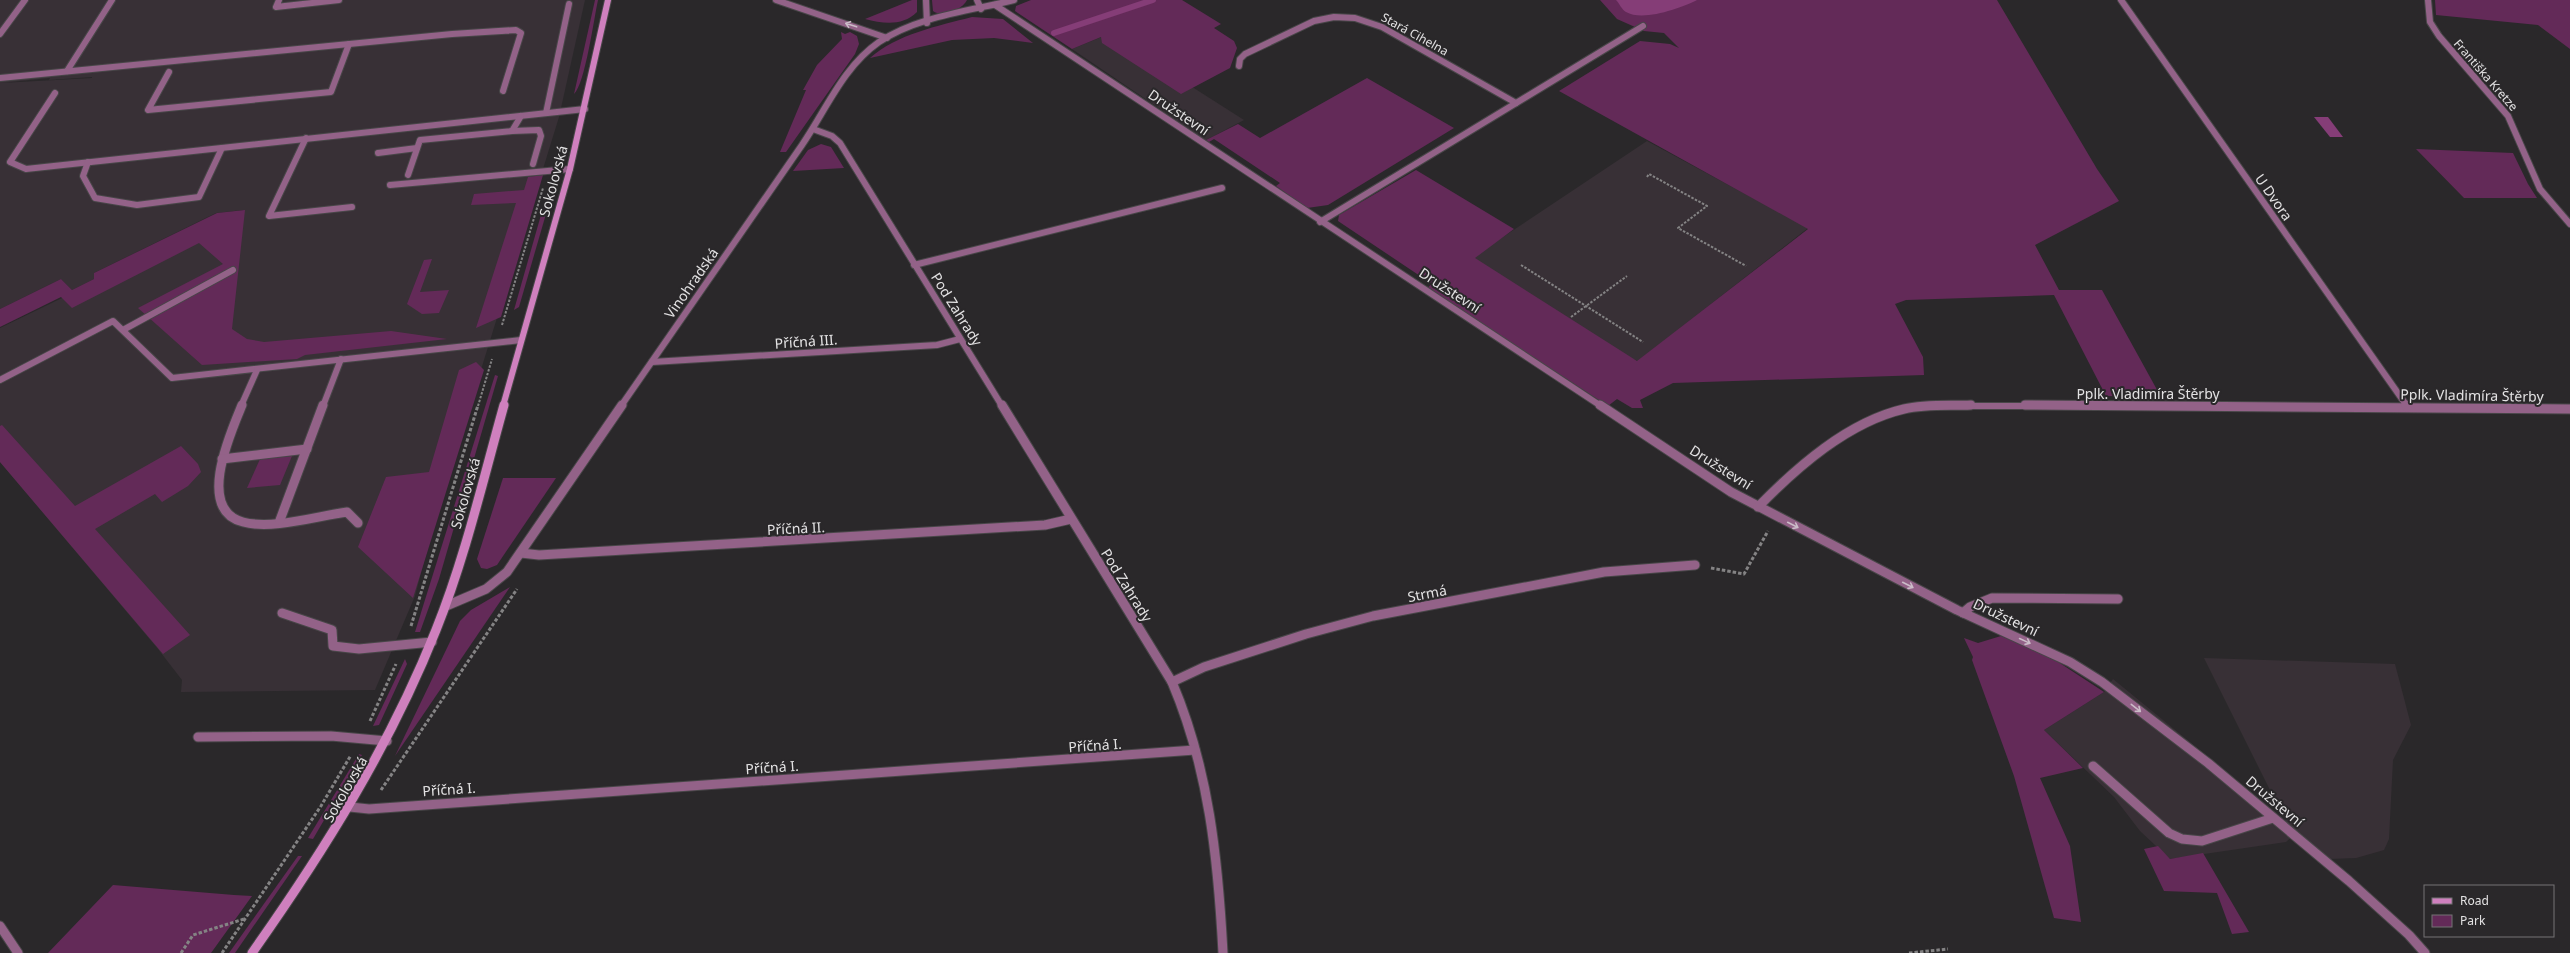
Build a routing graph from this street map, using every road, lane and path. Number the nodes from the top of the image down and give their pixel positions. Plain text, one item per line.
1 (25, 0) edge
2 (112, 0) edge
3 (280, 0) edge
4 (339, 0) edge
5 (608, 0) edge
6 (776, 0) edge
7 (926, 0) edge
8 (976, 0) edge
9 (1014, 0) edge
10 (2121, 0) edge
11 (2428, 0) edge
12 (569, 4) dead end
13 (995, 5) junction
14 (981, 9) junction
15 (927, 23) junction
16 (1643, 26) dead end
17 (0, 34) edge
18 (888, 38) junction
19 (349, 44) junction
20 (1239, 66) dead end
21 (67, 71) junction
22 (169, 72) dead end
23 (0, 78) edge
24 (503, 91) dead end
25 (55, 93) dead end
26 (1516, 103) junction
27 (585, 109) junction
28 (546, 113) junction
29 (521, 116) junction
30 (813, 129) junction
31 (512, 131) junction
32 (306, 138) junction
33 (222, 148) junction
34 (417, 148) junction
35 (378, 152) dead end
36 (88, 162) junction
37 (533, 164) dead end
38 (570, 168) junction
39 (548, 171) junction
40 (408, 175) dead end
41 (1647, 177) dead end
42 (390, 185) dead end
43 (1222, 188) dead end
44 (352, 207) dead end
45 (1320, 222) junction
46 (2570, 224) edge
47 (914, 265) junction
48 (1521, 266) dead end
49 (1746, 266) dead end
50 (233, 270) dead end
51 (1626, 276) dead end
52 (1585, 306) junction
53 (1571, 317) dead end
54 (123, 330) junction
55 (960, 339) junction
56 (521, 340) junction
57 (1643, 342) dead end
58 (497, 343) junction
59 (341, 359) junction
60 (652, 362) junction
61 (257, 370) junction
62 (0, 380) edge
63 (2407, 407) junction
64 (2570, 409) edge
65 (307, 449) junction
66 (222, 458) junction
67 (1758, 507) junction
68 (1776, 516) junction
69 (280, 520) junction
70 (1071, 520) junction
71 (358, 523) dead end
72 (521, 553) junction
73 (1695, 565) joint
74 (522, 582) dead end
75 (2118, 598) dead end
76 (446, 606) junction
77 (282, 613) dead end
78 (1963, 613) junction
79 (432, 642) junction
80 (405, 644) junction
81 (1172, 682) junction
82 (198, 738) dead end
83 (361, 739) junction
84 (387, 741) junction
85 (1195, 750) junction
86 (2093, 766) dead end
87 (350, 807) junction
88 (369, 809) junction
89 (2273, 818) junction
90 (245, 919) junction
91 (0, 926) edge
92 (1948, 949) dead end
93 (18, 953) edge
94 (181, 953) edge
95 (222, 953) edge
96 (252, 953) edge
97 (1223, 953) edge
98 (1909, 953) edge
99 (2425, 953) edge

1 - 17 street
2 - 21 street
3 - 4 street
5 - 27 main road, Sokolovská
18 -> 6 street
7 - 15 street
8 - 14 street
9 - 13 street, Vinohradská
10 - 63 street, U Dvora
11 - 46 street, Františka Kretze
12 - 28 street
13 - 14 street, Vinohradská
13 - 45 street, Družstevní
14 - 15 street, Vinohradská
15 - 18 street, Vinohradská
16 - 26 street
18 - 30 street, Vinohradská
19 - 21 street
19 - 22 street
19 - 24 street
20 - 26 street, Stará Cihelna
21 - 23 street
25 - 36 street
26 - 45 street
27 - 28 street
27 - 38 main road, Sokolovská
28 - 29 street
29 - 31 street
29 - 32 street
30 - 47 street, Pod Zahrady
30 - 60 street, Vinohradská
31 - 34 street
31 - 37 street
32 - 33 street
32 - 44 street
33 - 36 street
33 - 36 street
34 - 35 street
34 - 40 street
38 - 39 street
38 - 56 main road, Sokolovská
39 - 42 street
39 - 58 path
41 - 49 path
43 - 47 street, Pod Zahrady
45 - 67 street, Družstevní
47 - 55 street, Pod Zahrady
48 - 52 path
50 - 54 street
51 - 52 path
52 - 53 path
52 - 57 path
54 - 61 street
54 - 62 street
55 - 60 street, Příčná III.
55 - 70 street, Pod Zahrady
56 - 58 street
56 - 76 main road, Sokolovská
58 - 59 street
58 - 80 path
59 - 61 street
59 - 65 street
60 - 72 street, Vinohradská
61 - 66 street
63 - 64 street, Pplk. Vladimíra Štěrby
63 - 67 street, Pplk. Vladimíra Štěrby
65 - 66 street
65 - 69 street
66 - 69 street
67 - 68 street, Družstevní
68 - 73 path
68 -> 78 street, Družstevní
69 - 71 street
70 - 72 street, Příčná II.
70 - 81 street, Pod Zahrady
72 - 76 street, Vinohradská
73 - 81 street, Strmá
74 - 88 path
75 - 78 street
76 - 79 main road, Sokolovská
77 - 80 street
78 -> 89 street, Družstevní
79 - 80 street
79 - 84 main road, Sokolovská
80 - 83 path
81 - 85 street, Pod Zahrady
82 - 83 street
83 - 84 street
83 - 90 path
84 - 87 main road, Sokolovská
85 - 88 street, Příčná I.
85 - 97 street, Pod Zahrady
86 - 89 street
87 - 88 street, Příčná I.
87 - 96 main road, Sokolovská
89 - 99 street, Družstevní
90 - 94 path
90 - 95 path
91 - 93 street
92 - 98 path

